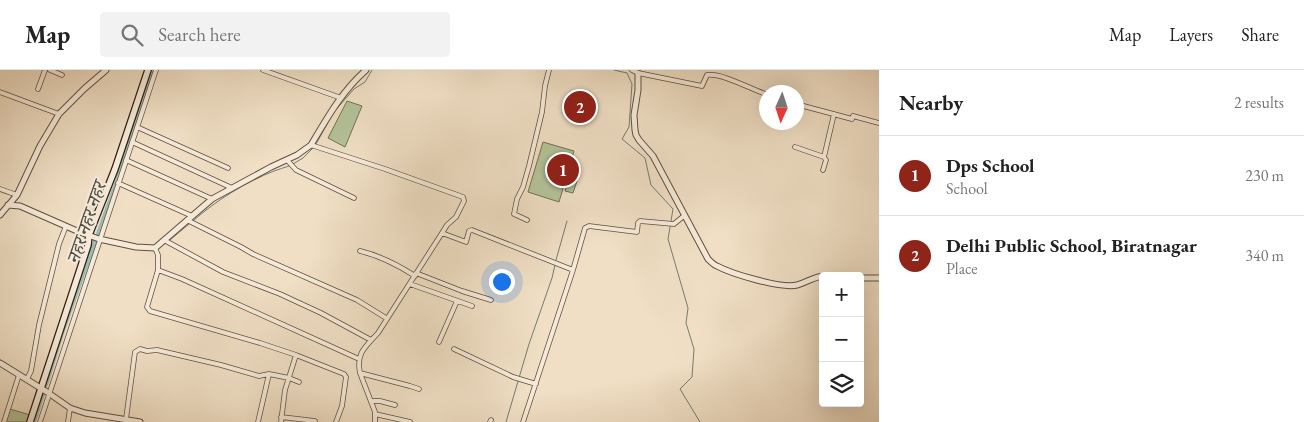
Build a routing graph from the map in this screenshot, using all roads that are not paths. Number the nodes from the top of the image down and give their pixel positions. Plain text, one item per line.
1 (45, 70) edge
2 (50, 70) edge
3 (106, 70) edge
4 (148, 70) edge
5 (156, 70) edge
6 (263, 70) edge
7 (366, 70) edge
8 (549, 70) edge
9 (632, 70) edge
10 (663, 70) edge
11 (638, 73) junction
12 (62, 75) dead end
13 (661, 77) junction
14 (38, 89) dead end
15 (0, 92) edge
16 (759, 92) edge
17 (341, 98) junction
18 (804, 106) edge
19 (59, 114) junction
20 (834, 114) junction
21 (879, 123) edge
22 (137, 127) junction
23 (132, 142) junction
24 (311, 145) junction
25 (795, 147) dead end
26 (824, 157) junction
27 (126, 160) junction
28 (287, 160) junction
29 (228, 168) dead end
30 (823, 170) dead end
31 (118, 183) junction
32 (232, 188) junction
33 (0, 189) edge
34 (17, 195) junction
35 (354, 198) dead end
36 (212, 199) junction
37 (8, 205) junction
38 (20, 206) junction
39 (0, 215) edge
40 (685, 215) junction
41 (189, 218) junction
42 (527, 220) dead end
43 (66, 226) junction
44 (442, 232) junction
45 (95, 237) junction
46 (164, 240) junction
47 (155, 248) junction
48 (360, 251) dead end
49 (158, 270) junction
50 (573, 270) junction
51 (416, 275) junction
52 (819, 276) edge
53 (864, 278) edge
54 (879, 278) edge
55 (410, 284) junction
56 (491, 300) dead end
57 (457, 301) junction
58 (472, 306) dead end
59 (386, 318) junction
60 (371, 340) junction
61 (439, 342) dead end
62 (454, 350) dead end
63 (296, 356) junction
64 (359, 359) junction
65 (0, 363) edge
66 (360, 373) junction
67 (19, 374) junction
68 (269, 374) junction
69 (289, 378) junction
70 (27, 379) junction
71 (299, 382) dead end
72 (536, 384) junction
73 (419, 389) dead end
74 (45, 391) junction
75 (371, 401) junction
76 (395, 405) dead end
77 (70, 408) junction
78 (375, 414) junction
79 (281, 417) junction
80 (107, 419) edge
81 (126, 419) junction
82 (315, 421) dead end
83 (4, 422) edge
84 (30, 422) edge
85 (40, 422) edge
86 (68, 422) edge
87 (140, 422) edge
88 (258, 422) edge
89 (281, 422) edge
90 (336, 422) edge
91 (375, 422) edge
92 (410, 422) edge
93 (523, 422) edge

1 - 14 street
2 - 12 street
3 - 19 street
4 - 45 main road
5 - 22 street
6 - 17 street
7 - 17 street
8 - 42 street
9 - 11 street
10 - 13 street
11 - 13 street
11 - 40 street
13 - 16 street
15 - 19 street
17 - 24 street
18 - 20 street
19 - 34 street
20 - 21 street
20 - 26 street
22 - 23 street
22 - 29 street
23 - 27 street
23 - 32 street
24 - 28 street
24 - 44 street
25 - 26 street
26 - 30 street
27 - 31 street
27 - 36 street
28 - 32 street
28 - 35 street
31 - 41 street
31 - 45 street
32 - 36 street
33 - 34 street
34 - 37 street
34 - 38 street
36 - 41 street
37 - 38 street
37 - 39 street
38 - 43 street
40 - 50 street
40 - 52 street
41 - 46 street
41 - 59 street
43 - 45 street
43 - 70 street
44 - 50 street
44 - 51 street
45 - 47 street
45 - 74 street
45 - 74 main road
46 - 47 street
46 - 60 street
47 - 49 street
48 - 51 street
49 - 63 street
49 - 64 street
50 - 72 street
51 - 55 street
51 - 56 street
53 - 54 street
55 - 57 street
55 - 59 street
57 - 58 street
57 - 61 street
59 - 60 street
60 - 64 street
62 - 72 street
63 - 69 street
63 - 90 street
64 - 66 street
65 - 67 street
66 - 73 street
66 - 75 street
67 - 70 street
67 - 83 street
68 - 69 street
68 - 81 street
68 - 88 street
69 - 71 street
69 - 79 street
70 - 74 street
72 - 93 street
74 - 77 street
74 - 84 main road
74 - 85 street
75 - 76 street
75 - 78 street
77 - 80 street
77 - 86 street
78 - 91 street
78 - 92 street
79 - 82 street
79 - 89 street
80 - 81 street
81 - 87 street

